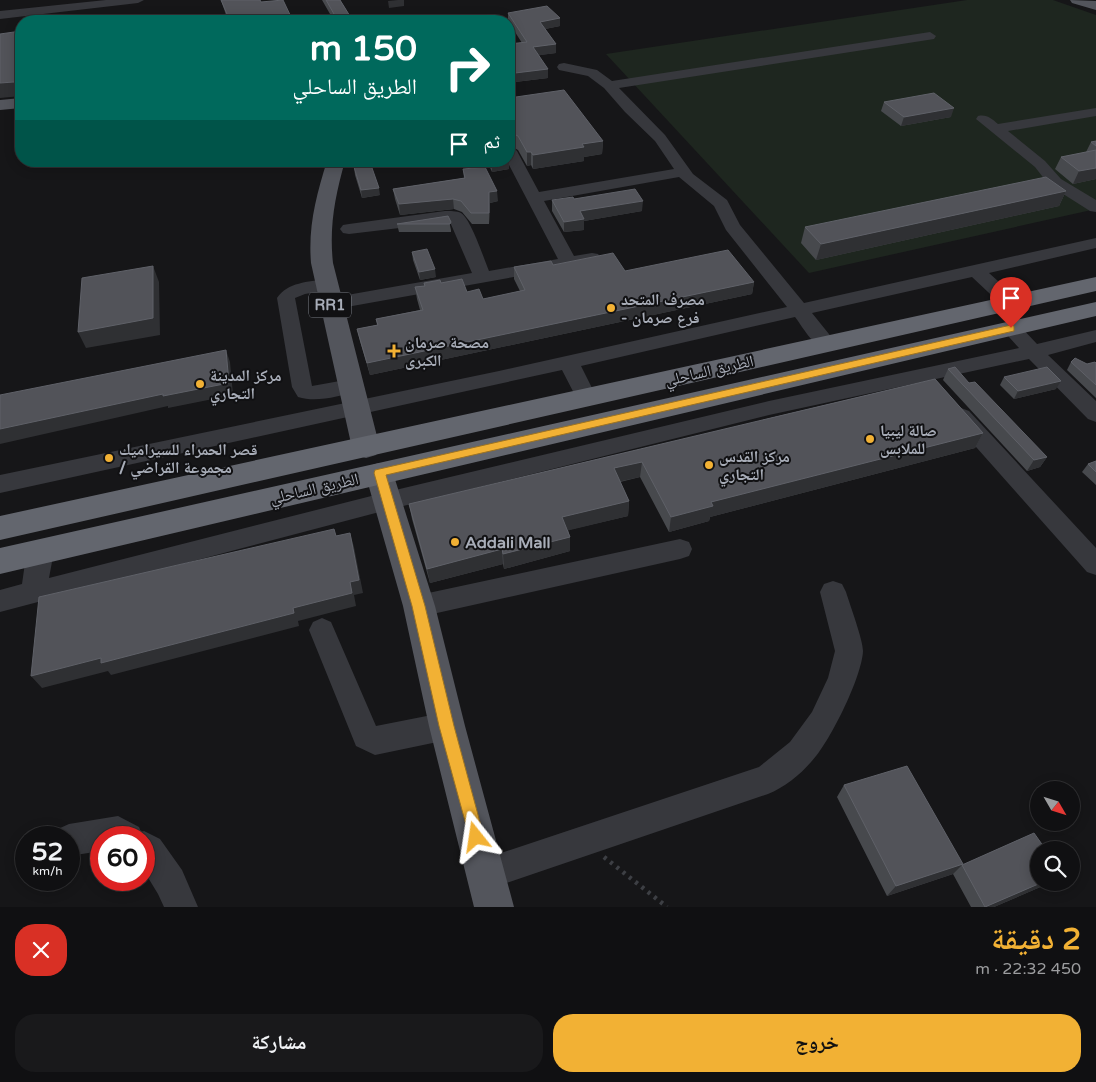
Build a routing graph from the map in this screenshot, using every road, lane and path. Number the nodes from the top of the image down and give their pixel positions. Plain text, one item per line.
1 (104, 0) edge
2 (138, 0) edge
3 (1077, 0) edge
4 (1096, 6) edge
5 (0, 11) edge
6 (0, 15) edge
7 (930, 36) dead end
8 (564, 67) dead end
9 (609, 85) junction
10 (15, 104) edge
11 (0, 105) edge
12 (1096, 112) edge
13 (982, 119) dead end
14 (996, 129) junction
15 (515, 162) edge
16 (334, 167) edge
17 (683, 172) junction
18 (534, 198) junction
19 (1096, 207) edge
20 (349, 229) dead end
21 (1096, 243) edge
22 (600, 256) edge
23 (569, 262) junction
24 (976, 271) junction
25 (483, 277) junction
26 (1096, 284) edge
27 (328, 294) junction
28 (1096, 309) edge
29 (801, 311) junction
30 (1096, 326) edge
31 (1020, 332) junction
32 (1096, 336) edge
33 (827, 344) junction
34 (569, 363) junction
35 (926, 377) junction
36 (351, 386) junction
37 (586, 398) junction
38 (357, 409) junction
39 (1096, 414) edge
40 (379, 478) junction
41 (0, 484) edge
42 (0, 528) edge
43 (680, 549) dead end
44 (42, 551) junction
45 (0, 560) edge
46 (1096, 566) edge
47 (34, 592) junction
48 (833, 592) dead end
49 (0, 601) edge
50 (419, 606) junction
51 (322, 630) dead end
52 (447, 726) junction
53 (583, 842) junction
54 (155, 859) edge
55 (486, 874) junction
56 (181, 907) edge
57 (494, 907) edge
58 (667, 907) edge

1 - 5 street
2 - 6 street
3 - 4 main road
7 - 9 street
8 - 9 street
9 - 17 street
10 - 11 main road
12 - 14 street
13 - 14 street
14 - 19 street
15 - 18 street
16 - 27 main road, RR1
17 - 18 street
17 - 29 street
18 - 23 street
20 - 25 street
21 - 24 street
22 - 23 street
23 - 25 street
24 - 29 street
24 - 31 street
25 - 27 street
26 - 31 highway, الطريق الساحلي
27 - 36 main road, RR1
27 - 36 street
28 - 31 highway, الطريق الساحلي
29 - 33 street
29 - 34 street
30 - 31 street
31 - 32 street
31 - 33 highway, الطريق الساحلي
31 - 35 highway, الطريق الساحلي
31 - 39 street
33 - 37 highway, الطريق الساحلي
34 - 37 street
34 - 38 street
35 - 40 highway, الطريق الساحلي
35 - 46 street
36 - 38 main road, RR1
37 - 40 highway, الطريق الساحلي
38 - 40 main road, RR1
38 - 41 street
40 - 42 highway, الطريق الساحلي
40 - 44 highway, الطريق الساحلي
40 - 47 street
40 - 50 main road, RR1
43 - 50 street
44 - 45 highway, الطريق الساحلي
44 - 47 street
47 - 49 street
48 - 53 street
50 - 52 main road, RR1
51 - 52 street
52 - 55 main road, RR1
53 - 55 street
53 - 58 path
54 - 56 street
55 - 57 main road, RR1

